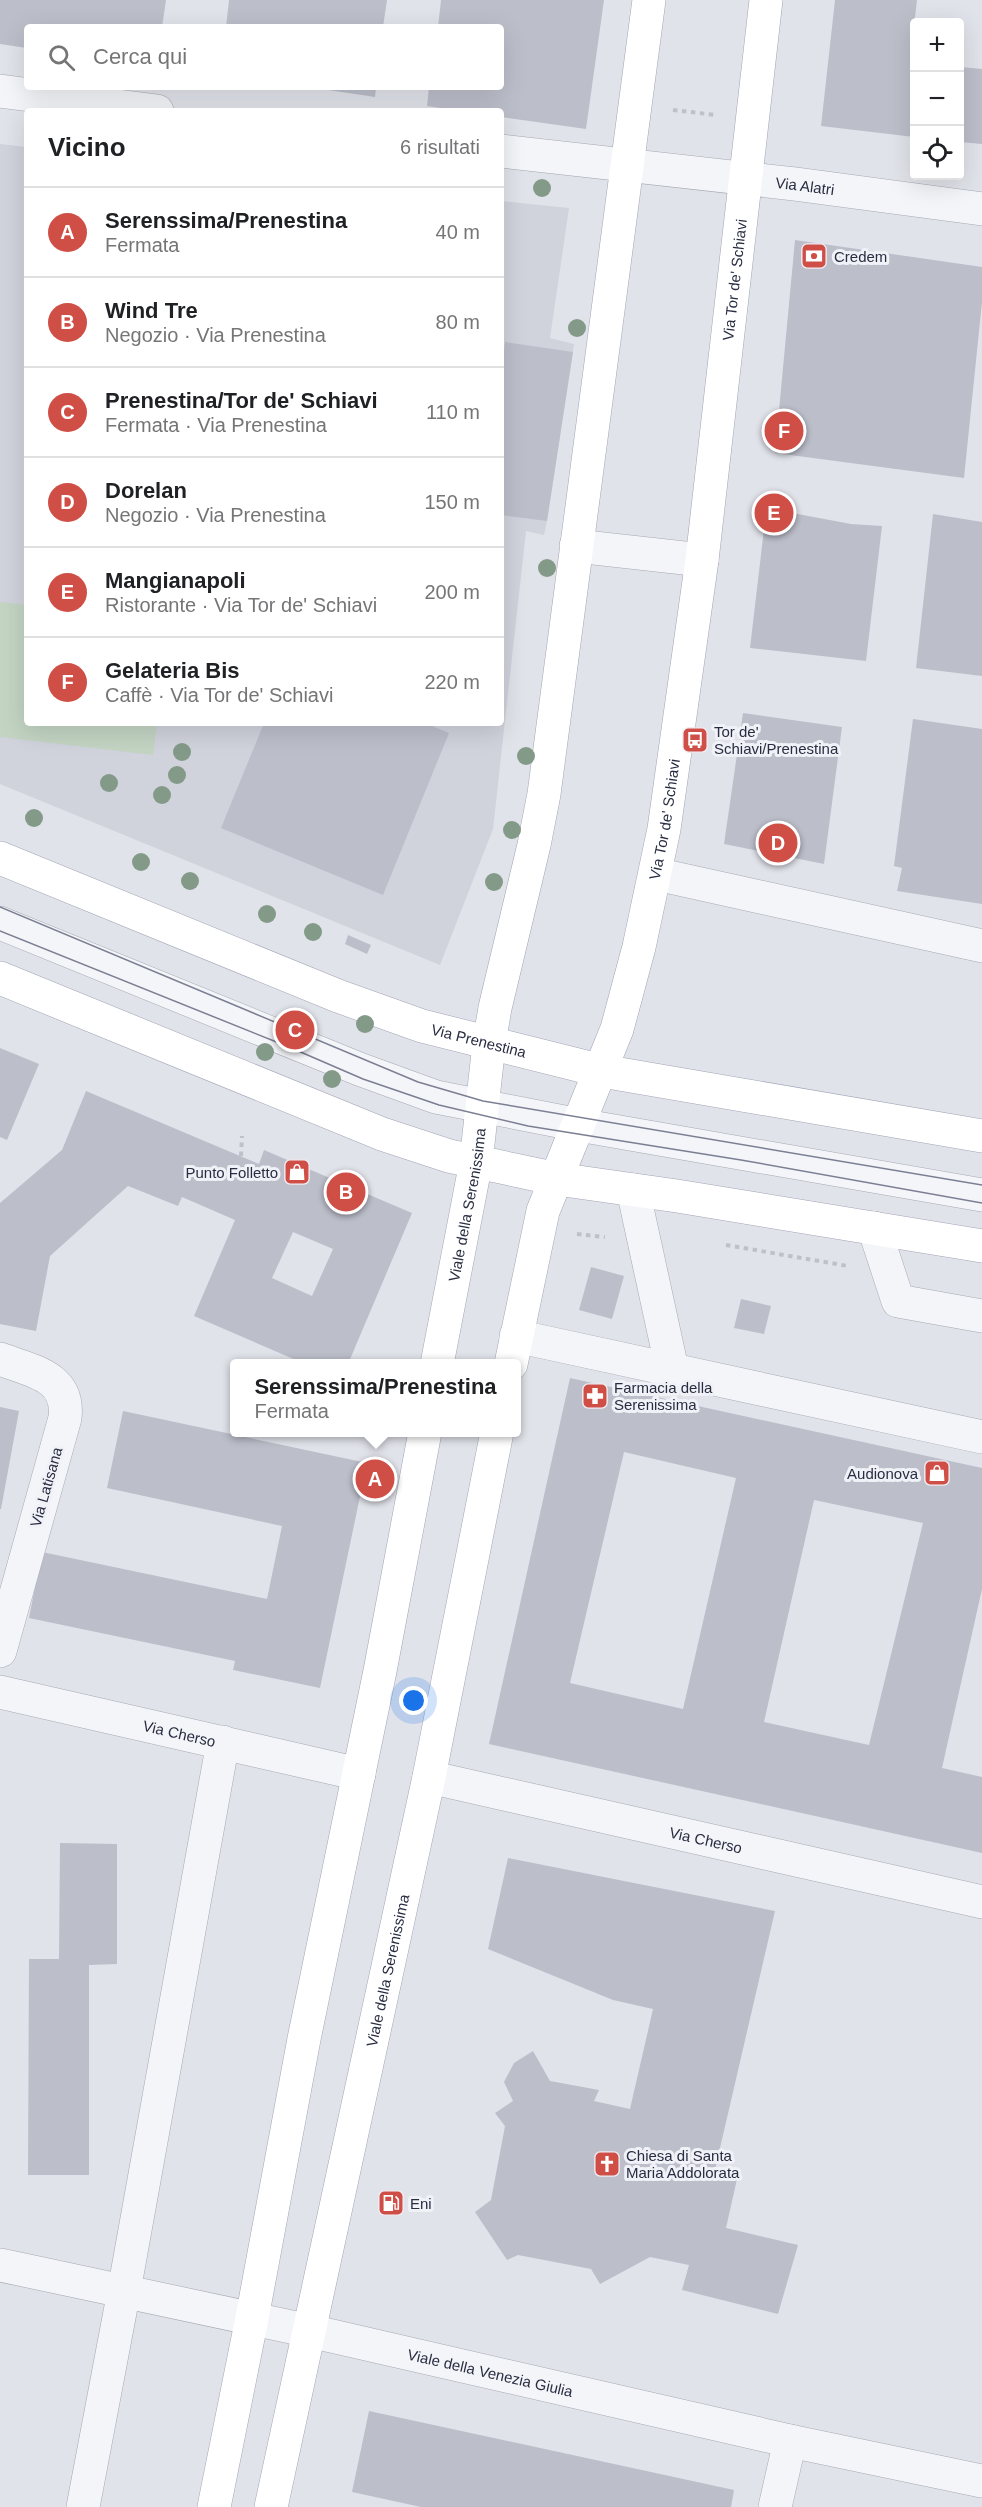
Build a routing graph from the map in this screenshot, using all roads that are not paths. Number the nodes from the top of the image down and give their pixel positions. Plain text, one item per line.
1 (649, 0) edge
2 (766, 0) edge
3 (0, 91) edge
4 (133, 108) edge
5 (504, 151) edge
6 (628, 164) junction
7 (746, 178) junction
8 (982, 209) edge
9 (576, 546) junction
10 (702, 560) junction
11 (0, 858) edge
12 (656, 874) junction
13 (0, 923) edge
14 (982, 946) edge
15 (0, 978) edge
16 (489, 1044) junction
17 (602, 1071) junction
18 (482, 1107) junction
19 (579, 1125) junction
20 (982, 1136) edge
21 (476, 1162) junction
22 (557, 1179) junction
23 (633, 1190) junction
24 (982, 1195) edge
25 (874, 1228) junction
26 (982, 1246) edge
27 (982, 1316) edge
28 (513, 1350) edge
29 (0, 1359) edge
30 (438, 1359) edge
31 (672, 1369) junction
32 (424, 1437) edge
33 (496, 1437) edge
34 (982, 1437) edge
35 (0, 1651) edge
36 (0, 1692) edge
37 (223, 1742) junction
38 (359, 1774) junction
39 (429, 1777) junction
40 (982, 1902) edge
41 (0, 2265) edge
42 (124, 2291) junction
43 (252, 2318) junction
44 (310, 2331) junction
45 (790, 2441) junction
46 (982, 2481) edge
47 (83, 2507) edge
48 (214, 2507) edge
49 (271, 2507) edge
50 (775, 2507) edge

1 - 6 main road
2 - 7 main road, Via Tor de' Schiavi
3 - 4 street
5 - 6 street, Via Alatri
6 - 7 street, Via Alatri
6 - 9 main road
7 - 8 street, Via Alatri
7 - 10 main road, Via Tor de' Schiavi
9 - 10 street
9 - 16 main road
10 - 12 main road, Via Tor de' Schiavi
11 - 16 main road, Via Prenestina
12 - 14 street
12 - 17 main road, Via Tor de' Schiavi
13 - 18 street
15 - 21 main road
16 - 17 main road, Via Prenestina
16 - 18 main road, Viale della Serenissima
17 - 19 main road
17 - 20 main road, Via Prenestina
18 - 19 street
18 - 21 main road, Viale della Serenissima
19 - 22 main road
19 - 24 street
21 - 22 main road
21 - 30 main road, Viale della Serenissima
22 - 23 main road
22 - 28 main road
23 - 25 main road
23 - 31 street
25 - 26 main road
25 - 27 street
28 - 31 street
29 - 35 street, Via Latisana
31 - 34 street
32 - 38 main road
33 - 39 main road, Viale della Serenissima
36 - 37 street, Via Cherso
37 - 38 street, Via Cherso
37 - 42 street
38 - 43 main road
39 - 40 street, Via Cherso
39 - 44 main road, Viale della Serenissima
41 - 42 street, Viale della Venezia Giulia
42 - 43 street, Viale della Venezia Giulia
42 - 47 street
43 - 44 street, Viale della Venezia Giulia
43 - 48 main road
44 - 45 street, Viale della Venezia Giulia
44 - 49 main road, Viale della Serenissima
45 - 46 street, Viale della Venezia Giulia
45 - 50 street

